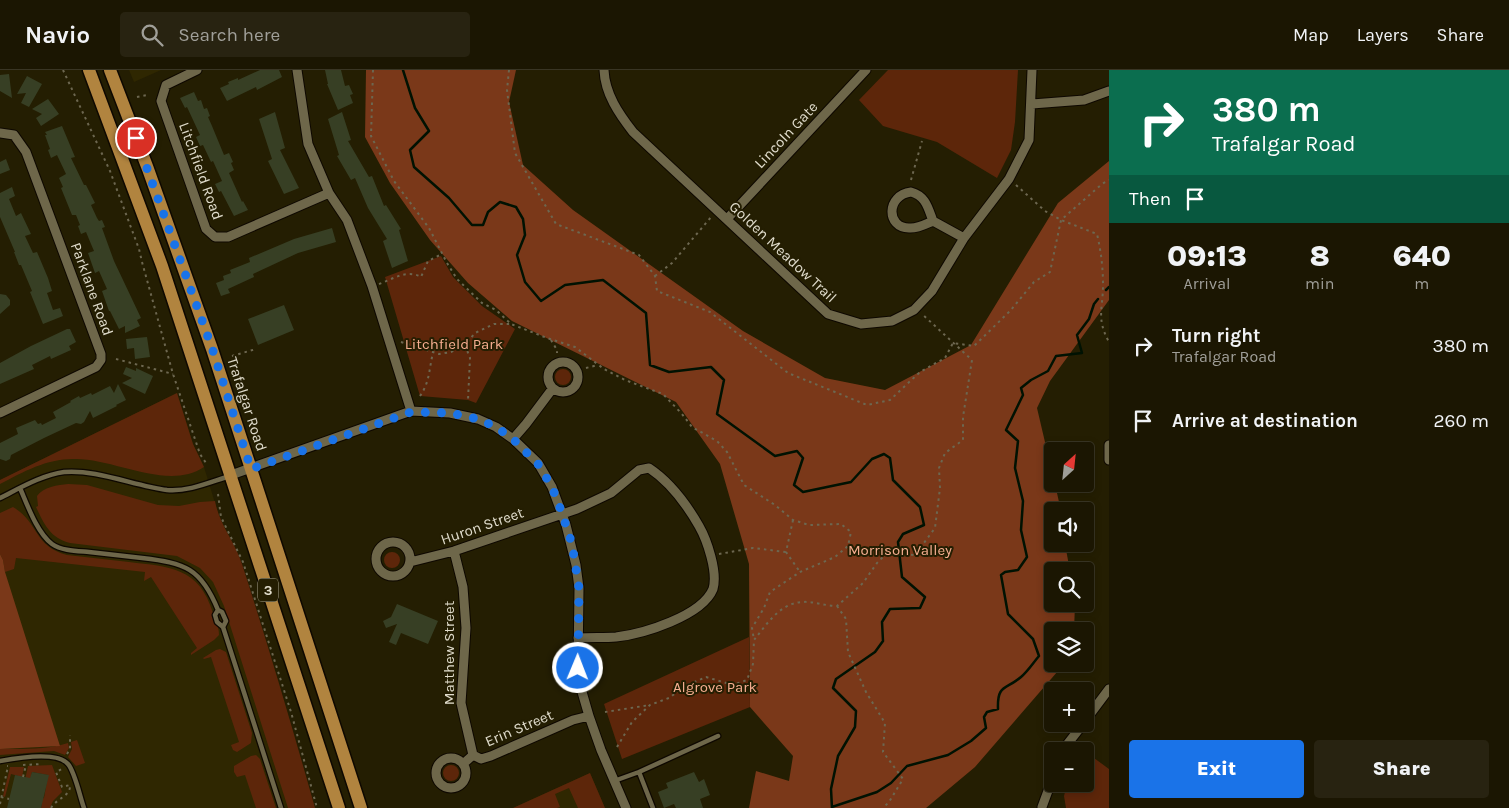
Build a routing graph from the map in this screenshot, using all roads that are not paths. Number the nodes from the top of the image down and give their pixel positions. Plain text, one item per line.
1 (89, 70) edge
2 (197, 70) edge
3 (297, 70) edge
4 (604, 70) edge
5 (866, 70) edge
6 (1032, 70) edge
7 (114, 71) edge
8 (1109, 91) edge
9 (1032, 104) junction
10 (0, 133) edge
11 (329, 193) junction
12 (727, 219) junction
13 (933, 222) junction
14 (964, 238) junction
15 (553, 388) dead end
16 (411, 412) junction
17 (0, 413) edge
18 (513, 439) junction
19 (1109, 446) edge
20 (1109, 460) edge
21 (251, 469) junction
22 (231, 475) junction
23 (20, 488) junction
24 (0, 498) edge
25 (562, 513) junction
26 (454, 551) junction
27 (410, 562) dead end
28 (218, 610) junction
29 (224, 627) junction
30 (578, 638) junction
31 (1109, 690) edge
32 (1094, 709) edge
33 (588, 716) junction
34 (1076, 732) edge
35 (718, 736) dead end
36 (1069, 742) edge
37 (473, 755) junction
38 (0, 761) edge
39 (463, 764) dead end
40 (639, 772) junction
41 (614, 780) junction
42 (1048, 792) edge
43 (84, 808) edge
44 (281, 808) edge
45 (338, 808) edge
46 (361, 808) edge
47 (626, 808) edge
48 (653, 808) edge
49 (1042, 808) edge

1 - 22 main road, 3
2 - 11 street, Litchfield Road
3 - 11 street
4 - 12 street, Golden Meadow Trail
5 - 12 street, Lincoln Gate
6 - 9 street, Golden Meadow Trail
7 - 21 main road, Trafalgar Road / 3
8 - 9 street
9 - 14 street, Golden Meadow Trail
10 - 17 street, Parklane Road
11 - 16 street
12 - 14 street, Golden Meadow Trail
13 - 13 street
13 - 14 street
15 - 18 street
16 - 18 street
16 - 21 street
18 - 25 street
19 - 20 street
21 - 22 street
21 - 46 main road, Trafalgar Road / 3
22 - 23 lane
22 - 45 main road, 3
23 - 24 lane
23 - 28 lane
25 - 26 street, Huron Street
25 - 30 street
25 - 30 street, Huron Street
26 - 27 street, Huron Street
26 - 37 street, Matthew Street
28 - 29 lane
28 - 29 lane
29 - 44 lane
30 - 33 street
31 - 32 street
33 - 37 street, Erin Street
33 - 41 street
34 - 36 street
35 - 40 lane
37 - 39 street, Erin Street
38 - 43 lane
40 - 41 lane
40 - 48 lane
41 - 47 street
42 - 49 street

